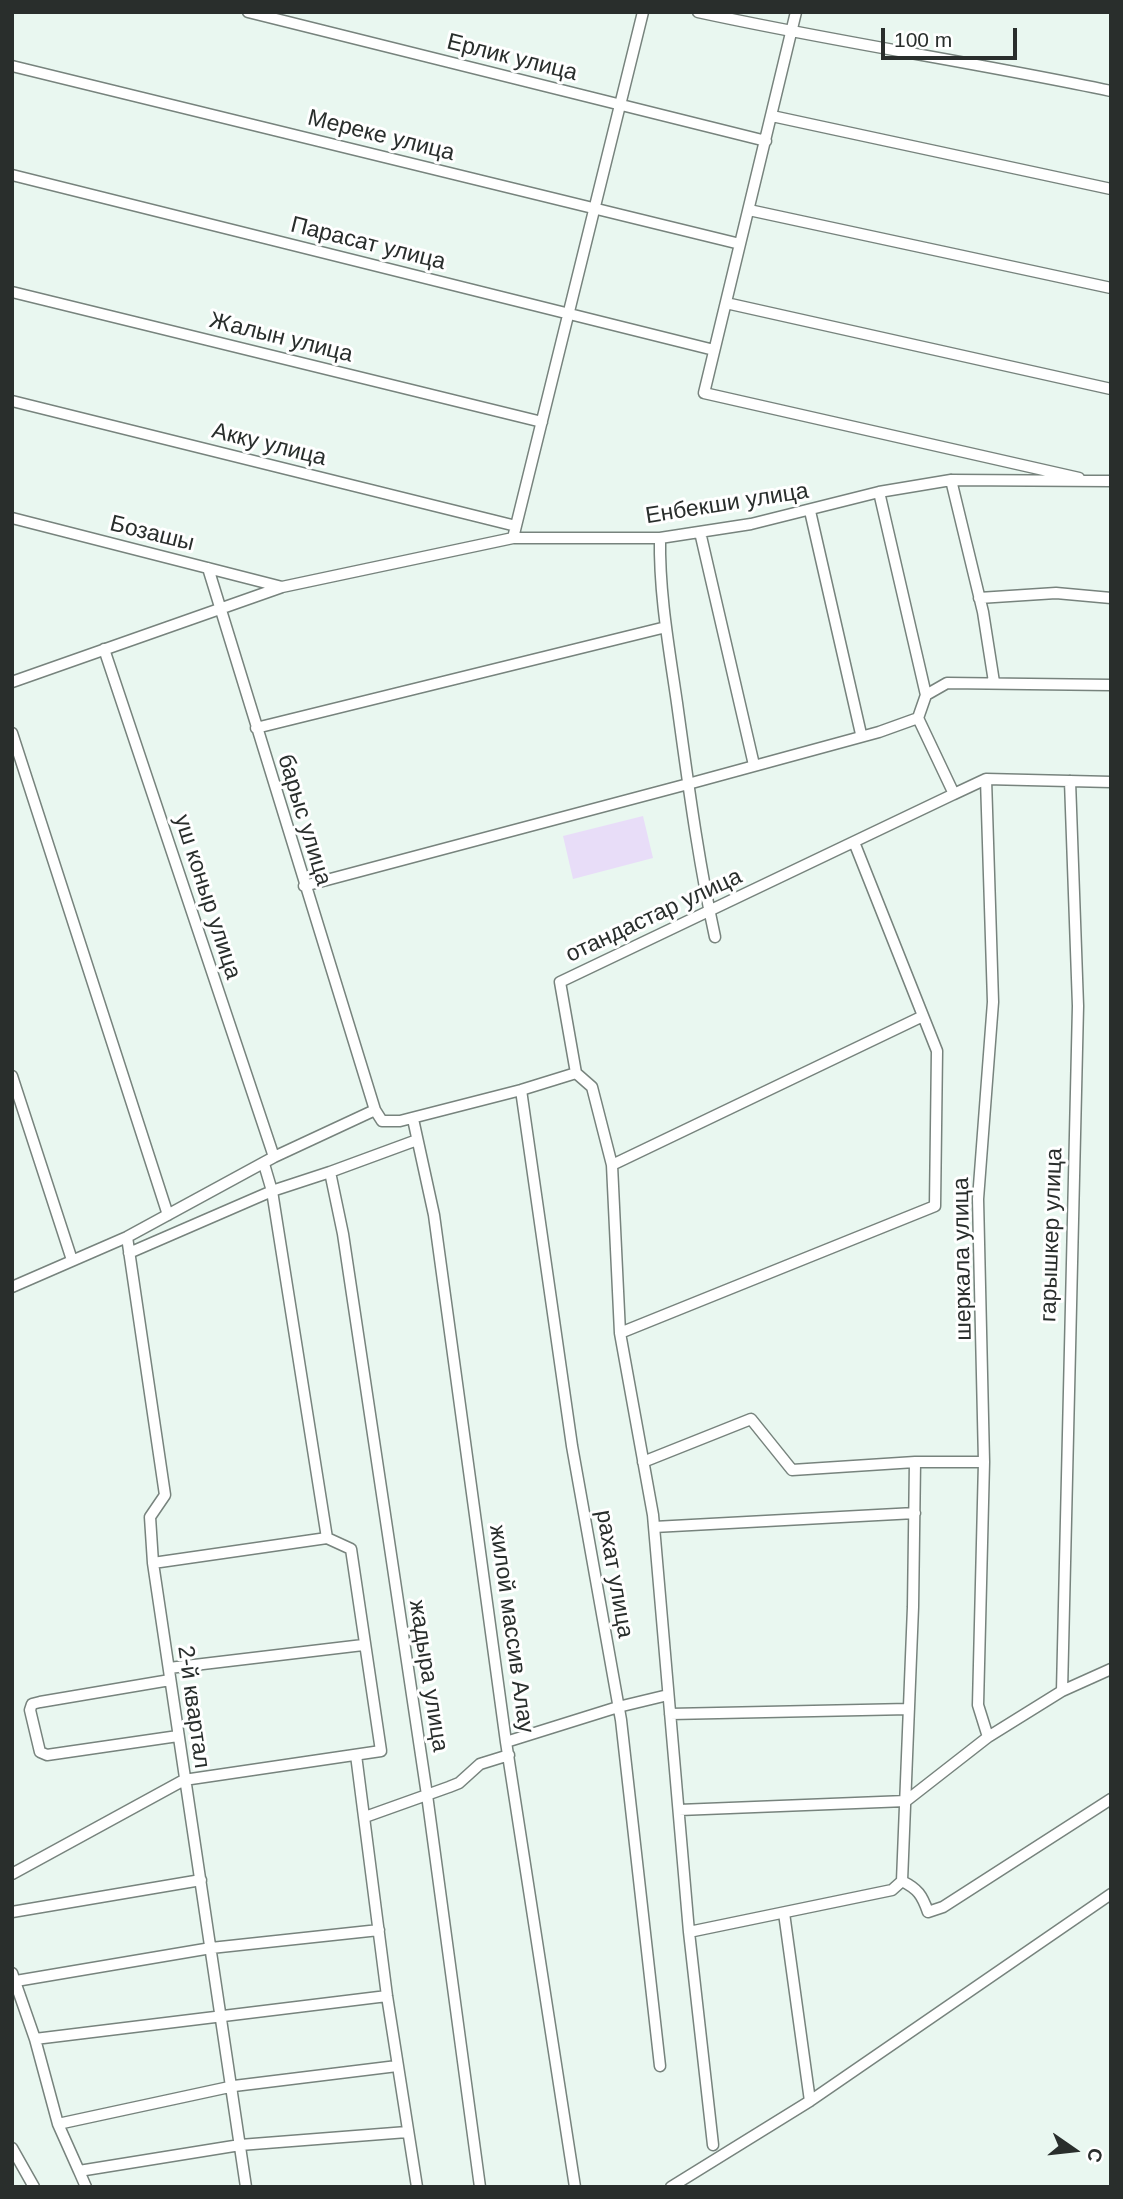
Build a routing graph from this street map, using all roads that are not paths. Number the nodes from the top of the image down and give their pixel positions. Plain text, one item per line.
1 (248, 12) edge
2 (643, 12) edge
3 (698, 12) edge
4 (796, 12) edge
5 (791, 33) junction
6 (12, 66) edge
7 (1111, 91) edge
8 (620, 105) junction
9 (772, 117) junction
10 (766, 141) junction
11 (12, 175) edge
12 (1111, 190) edge
13 (594, 208) junction
14 (749, 210) junction
15 (740, 244) junction
16 (1111, 288) edge
17 (12, 292) edge
18 (726, 303) junction
19 (568, 314) junction
20 (714, 350) junction
21 (1111, 389) edge
22 (12, 401) edge
23 (542, 422) junction
24 (951, 480) junction
25 (1111, 481) edge
26 (1097, 482) junction
27 (879, 492) junction
28 (810, 511) junction
29 (12, 519) edge
30 (516, 527) junction
31 (701, 532) junction
32 (513, 538) junction
33 (660, 538) junction
34 (208, 568) junction
35 (282, 587) junction
36 (979, 598) junction
37 (1111, 598) edge
38 (220, 609) junction
39 (666, 627) junction
40 (104, 649) junction
41 (12, 682) edge
42 (994, 682) junction
43 (1111, 685) edge
44 (926, 695) junction
45 (918, 718) junction
46 (256, 728) junction
47 (12, 733) edge
48 (861, 734) junction
49 (754, 765) junction
50 (986, 779) junction
51 (1070, 781) junction
52 (1111, 782) edge
53 (688, 784) junction
54 (954, 794) junction
55 (854, 842) junction
56 (304, 886) junction
57 (709, 911) junction
58 (715, 937) dead end
59 (923, 1016) junction
60 (576, 1073) junction
61 (12, 1076) edge
62 (521, 1090) junction
63 (375, 1110) junction
64 (413, 1119) junction
65 (417, 1140) junction
66 (274, 1157) junction
67 (264, 1164) junction
68 (612, 1165) junction
69 (330, 1172) junction
70 (272, 1191) junction
71 (168, 1215) junction
72 (127, 1237) junction
73 (129, 1253) junction
74 (72, 1259) junction
75 (12, 1287) edge
76 (620, 1333) junction
77 (643, 1462) junction
78 (915, 1462) junction
79 (984, 1462) junction
80 (915, 1513) junction
81 (654, 1527) junction
82 (327, 1538) junction
83 (153, 1563) junction
84 (363, 1644) junction
85 (169, 1668) junction
86 (1111, 1668) edge
87 (170, 1679) junction
88 (1062, 1691) junction
89 (668, 1695) junction
90 (618, 1707) junction
91 (909, 1709) junction
92 (670, 1714) junction
93 (178, 1736) junction
94 (988, 1737) junction
95 (506, 1742) junction
96 (356, 1755) junction
97 (509, 1755) junction
98 (184, 1780) junction
99 (427, 1795) junction
100 (1111, 1799) edge
101 (906, 1801) junction
102 (678, 1810) junction
103 (365, 1817) junction
104 (12, 1874) edge
105 (201, 1880) junction
106 (902, 1881) junction
107 (1111, 1894) edge
108 (12, 1912) edge
109 (784, 1913) junction
110 (379, 1930) junction
111 (689, 1933) junction
112 (211, 1948) junction
113 (14, 1977) edge
114 (387, 1996) junction
115 (220, 2014) junction
116 (35, 2039) junction
117 (397, 2066) junction
118 (660, 2066) dead end
119 (234, 2086) junction
120 (810, 2101) junction
121 (58, 2124) junction
122 (407, 2132) junction
123 (713, 2145) dead end
124 (240, 2146) junction
125 (12, 2148) edge
126 (79, 2171) junction
127 (34, 2187) edge
128 (86, 2187) edge
129 (246, 2187) edge
130 (416, 2187) edge
131 (481, 2187) edge
132 (575, 2187) edge
133 (671, 2187) edge

1 - 8 street, Ерлик улица
2 - 8 street
3 - 5 street
4 - 5 street
5 - 7 street
5 - 9 street
6 - 13 street, Мереке улица
8 - 10 street, Ерлик улица
8 - 13 street
9 - 10 street
9 - 12 street
10 - 14 street
11 - 19 street, Парасат улица
13 - 15 street, Мереке улица
13 - 19 street
14 - 15 street
14 - 16 street
15 - 18 street
17 - 23 street, Жалын улица
18 - 20 street
18 - 21 street
19 - 20 street, Парасат улица
19 - 23 street
20 - 26 street, Енбекши улица
22 - 30 street, Акку улица
23 - 30 street
24 - 26 street, Енбекши улица
24 - 27 street, Енбекши улица
24 - 36 street
25 - 26 street, Енбекши улица
27 - 28 street, Енбекши улица
27 - 44 street
28 - 31 street, Енбекши улица
28 - 48 street
29 - 34 street, Бозашы
30 - 32 street
31 - 33 street, Енбекши улица
31 - 49 street
32 - 33 street, Енбекши улица
32 - 35 street, Енбекши улица
33 - 39 street
34 - 35 street, Бозашы
34 - 38 street, барыс улица
35 - 38 street, Енбекши улица
36 - 37 street
36 - 42 street
38 - 40 street, Енбекши улица
38 - 46 street, барыс улица
39 - 46 street
39 - 53 street
40 - 41 street, Енбекши улица
40 - 66 street, уш коныр улица
42 - 43 street
42 - 44 street
44 - 45 street
45 - 48 street
45 - 54 street
46 - 56 street, барыс улица
47 - 71 street
48 - 49 street
49 - 53 street
50 - 51 street
50 - 54 street, отандастар улица
50 - 79 street, шеркала улица
51 - 52 street
51 - 88 street, гарышкер улица
53 - 56 street
53 - 57 street
54 - 55 street, отандастар улица
55 - 57 street, отандастар улица
55 - 59 street
56 - 63 street, барыс улица
57 - 58 street
57 - 60 street, отандастар улица
59 - 68 street
59 - 76 street
60 - 62 street
60 - 68 street
61 - 74 street
62 - 64 street
62 - 90 street, рахат улица
63 - 64 street
63 - 66 street
64 - 65 street, жилой массив Алау
65 - 69 street
65 - 95 street, жилой массив Алау
66 - 67 street
67 - 70 street
67 - 71 street
68 - 76 street
69 - 70 street
69 - 99 street, жадыра улица
70 - 73 street
70 - 82 street
71 - 72 street
72 - 73 street, 2-й квартал
72 - 74 street
73 - 83 street, 2-й квартал
74 - 75 street
76 - 77 street
77 - 78 street
77 - 81 street
78 - 79 street
78 - 80 street
79 - 94 street, шеркала улица
80 - 81 street
80 - 91 street
81 - 89 street
82 - 83 street
82 - 84 street
83 - 85 street, 2-й квартал
84 - 85 street
84 - 96 street
85 - 87 street, 2-й квартал
86 - 88 street
87 - 93 street, 2-й квартал
87 - 93 street
88 - 94 street
89 - 90 street
89 - 92 street
90 - 95 street
90 - 118 street, рахат улица
91 - 92 street
91 - 101 street
92 - 102 street
93 - 98 street, 2-й квартал
94 - 101 street
95 - 97 street, жилой массив Алау
96 - 98 street
96 - 103 street
97 - 99 street
97 - 132 street, жилой массив Алау
98 - 104 street
98 - 105 street, 2-й квартал
99 - 103 street
99 - 131 street, жадыра улица
100 - 106 street
101 - 102 street
101 - 106 street
102 - 111 street
103 - 110 street
105 - 108 street
105 - 112 street, 2-й квартал
106 - 109 street
107 - 120 street
109 - 111 street
109 - 120 street
110 - 112 street
110 - 114 street
111 - 123 street
112 - 113 street
112 - 115 street, 2-й квартал
113 - 116 street
114 - 115 street
114 - 117 street
115 - 116 street
115 - 119 street, 2-й квартал
116 - 121 street
117 - 119 street
117 - 122 street
119 - 121 street
119 - 124 street, 2-й квартал
120 - 133 street
121 - 126 street
122 - 124 street
122 - 130 street
124 - 126 street
124 - 129 street, 2-й квартал
125 - 127 street
126 - 128 street

